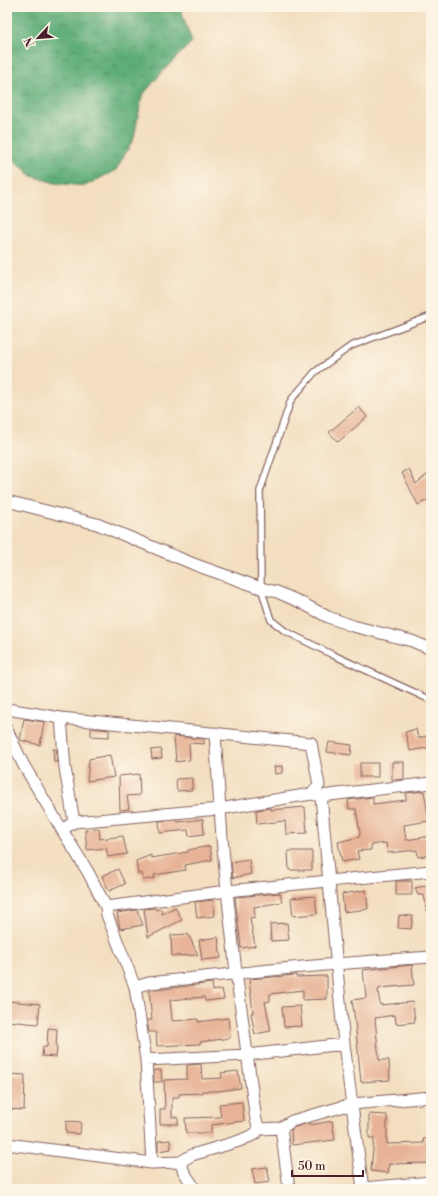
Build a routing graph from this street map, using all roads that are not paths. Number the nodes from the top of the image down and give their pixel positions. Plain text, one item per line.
1 (431, 316) edge
2 (7, 501) edge
3 (261, 588) junction
4 (431, 649) edge
5 (431, 700) edge
6 (7, 709) edge
7 (61, 718) junction
8 (7, 730) edge
9 (215, 734) junction
10 (431, 782) edge
11 (316, 795) junction
12 (220, 809) junction
13 (74, 822) junction
14 (62, 830) junction
15 (431, 871) edge
16 (329, 880) junction
17 (227, 891) junction
18 (106, 907) junction
19 (431, 957) edge
20 (337, 963) junction
21 (236, 972) junction
22 (135, 987) junction
23 (344, 1044) junction
24 (247, 1055) junction
25 (146, 1060) junction
26 (431, 1097) edge
27 (352, 1104) junction
28 (281, 1128) junction
29 (259, 1129) junction
30 (7, 1144) edge
31 (180, 1162) junction
32 (152, 1163) junction
33 (431, 1182) edge
34 (363, 1188) edge
35 (195, 1189) edge
36 (289, 1189) edge

1 - 3 lane
2 - 3 street
3 - 4 street
3 - 5 lane
6 - 7 street
7 - 9 street
7 - 13 street
8 - 14 street
9 - 11 street
9 - 12 street
10 - 11 street
11 - 12 street
11 - 16 street
12 - 13 street
12 - 17 street
13 - 14 street
14 - 18 street
15 - 16 street
16 - 17 street
16 - 20 street
17 - 18 street
17 - 21 street
18 - 22 street
19 - 20 street
20 - 21 street
20 - 23 street
21 - 22 street
21 - 24 street
22 - 25 street
23 - 24 street
23 - 27 street
24 - 25 street
24 - 29 street
25 - 32 street
26 - 27 street
27 - 28 street
27 - 34 street
28 - 29 street
28 - 36 street
29 - 31 street
30 - 32 street
31 - 32 street
31 - 35 street
33 - 34 street

